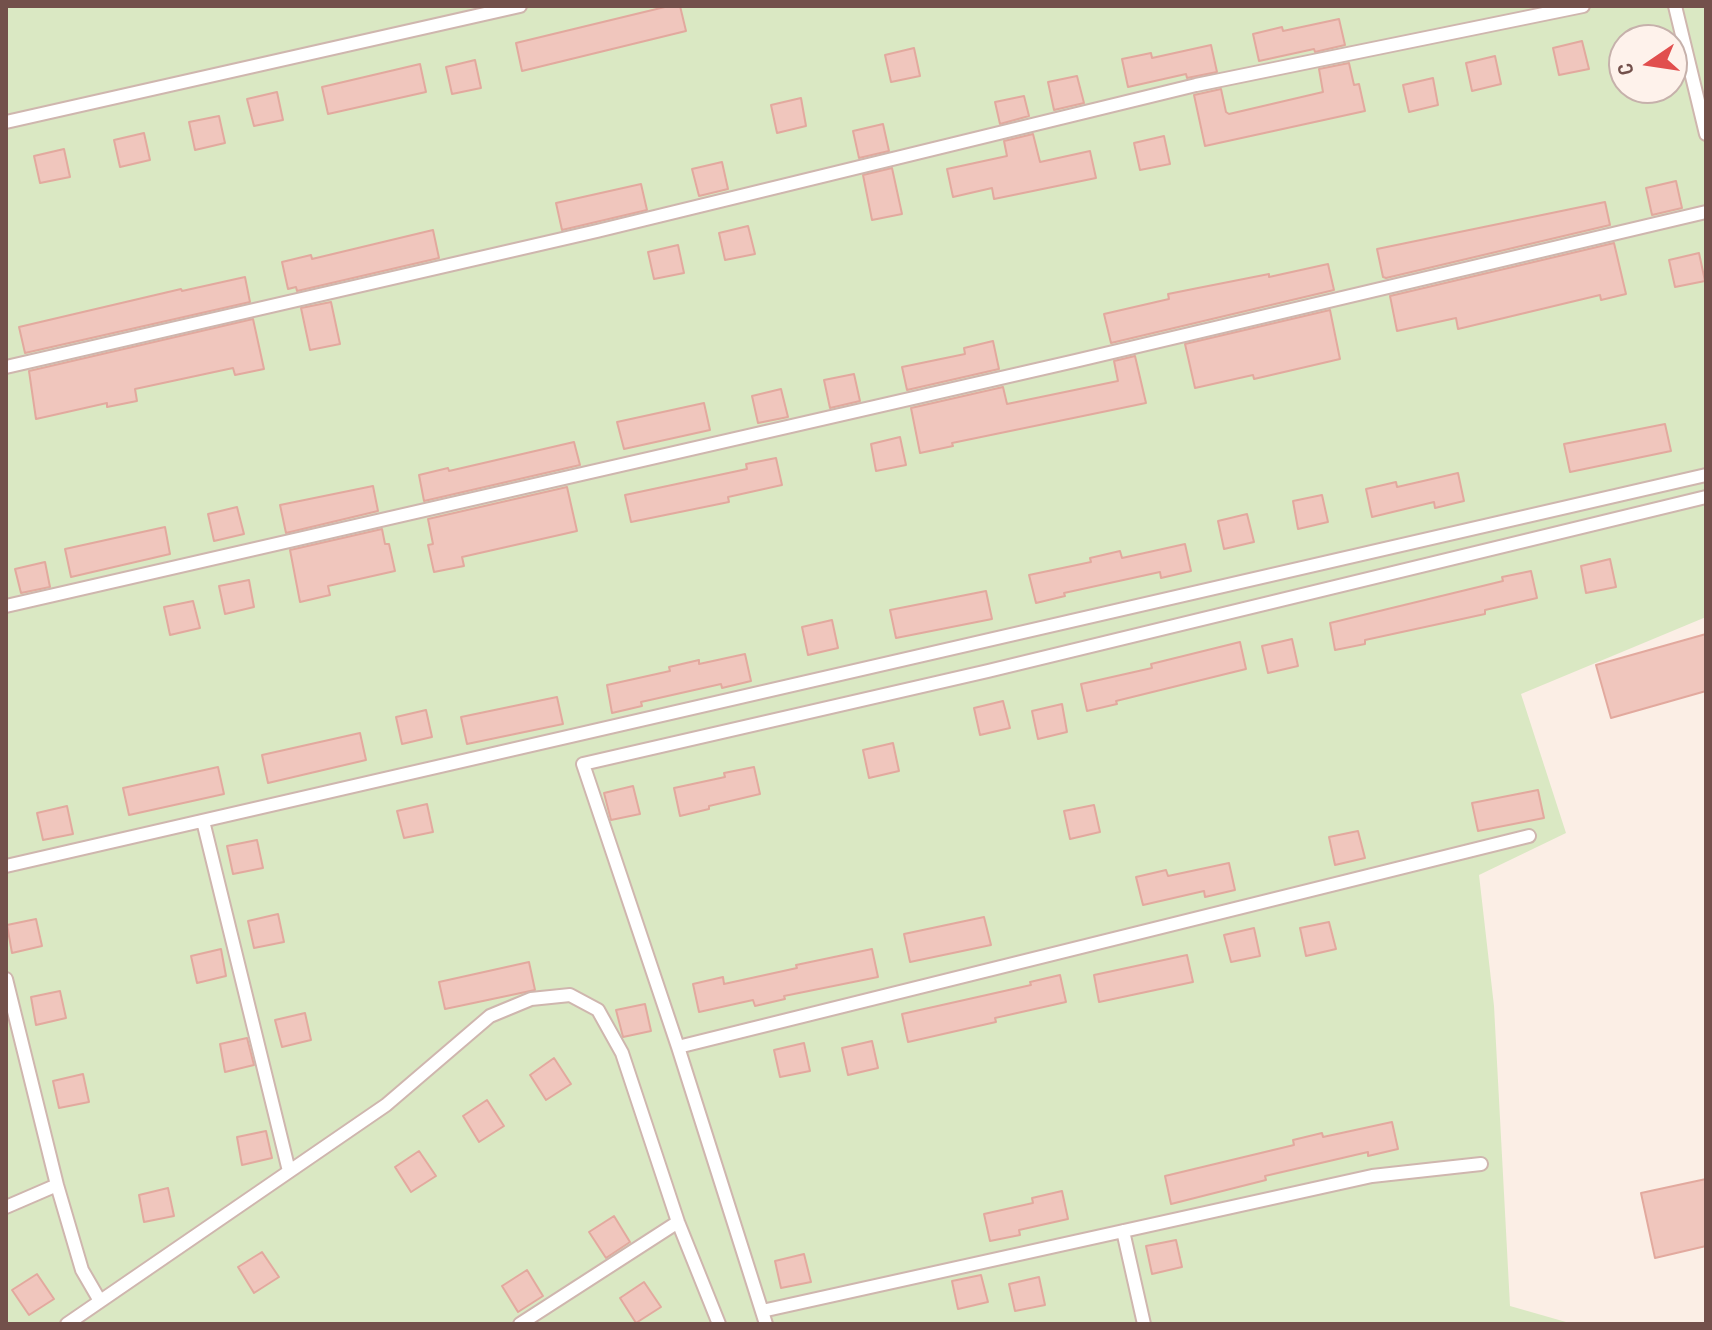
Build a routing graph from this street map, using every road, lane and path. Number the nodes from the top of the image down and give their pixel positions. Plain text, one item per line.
1 (520, 6) edge
2 (1583, 6) edge
3 (1675, 6) edge
4 (6, 122) edge
5 (1706, 134) edge
6 (1706, 212) edge
7 (6, 367) edge
8 (1706, 475) edge
9 (1706, 497) edge
10 (6, 606) edge
11 (203, 821) junction
12 (1529, 836) dead end
13 (6, 866) edge
14 (6, 979) edge
15 (678, 1047) junction
16 (1481, 1164) dead end
17 (289, 1171) junction
18 (57, 1185) junction
19 (6, 1207) edge
20 (678, 1222) junction
21 (1123, 1231) junction
22 (100, 1301) junction
23 (762, 1311) junction
24 (67, 1324) edge
25 (520, 1324) edge
26 (719, 1324) edge
27 (766, 1324) edge
28 (1144, 1324) edge

1 - 4 lane
2 - 7 lane
3 - 5 lane
6 - 10 lane
8 - 11 lane
9 - 15 lane
11 - 13 lane
11 - 17 lane
12 - 15 lane
14 - 18 lane
15 - 23 lane
16 - 21 lane
17 - 20 lane
17 - 22 lane
18 - 19 lane
18 - 22 lane
20 - 25 lane
20 - 26 lane
21 - 23 lane
21 - 28 lane
22 - 24 lane
23 - 27 lane

